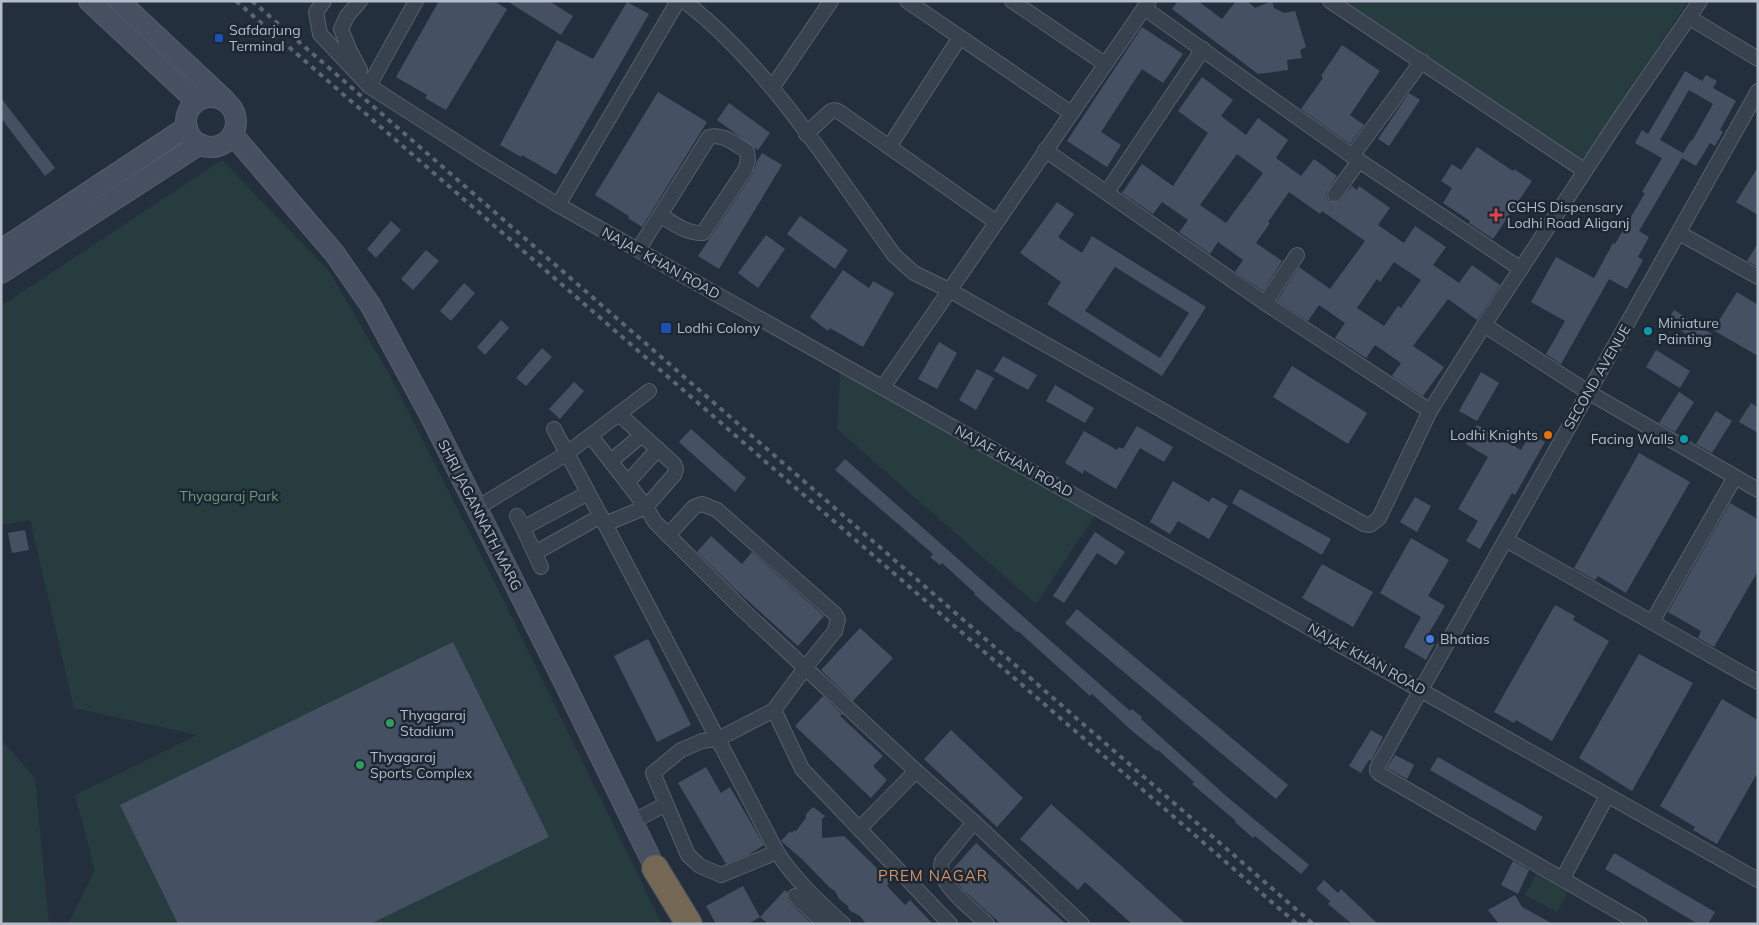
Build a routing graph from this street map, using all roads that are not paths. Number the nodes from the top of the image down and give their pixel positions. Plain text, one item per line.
1 (88, 1) edge
2 (119, 1) edge
3 (324, 1) edge
4 (360, 1) edge
5 (416, 1) edge
6 (678, 1) edge
7 (684, 1) edge
8 (831, 1) edge
9 (907, 1) edge
10 (1012, 1) edge
11 (1330, 1) edge
12 (1700, 1) edge
13 (1147, 4) edge
14 (1690, 18) junction
15 (960, 37) junction
16 (1203, 49) junction
17 (1758, 59) edge
18 (1422, 61) junction
19 (1105, 64) junction
20 (369, 86) junction
21 (772, 88) junction
22 (1758, 91) edge
23 (196, 101) junction
24 (227, 101) junction
25 (1071, 113) junction
26 (187, 127) junction
27 (806, 134) junction
28 (233, 135) junction
29 (200, 144) junction
30 (889, 147) junction
31 (1045, 150) junction
32 (1355, 159) junction
33 (1585, 170) junction
34 (1107, 192) junction
35 (1335, 194) dead end
36 (558, 205) junction
37 (660, 216) junction
38 (996, 222) junction
39 (1678, 233) junction
40 (1, 250) edge
41 (638, 250) junction
42 (1297, 255) dead end
43 (1521, 269) junction
44 (1, 273) edge
45 (1758, 277) edge
46 (949, 290) junction
47 (1265, 302) junction
48 (1484, 325) junction
49 (883, 387) junction
50 (649, 391) dead end
51 (1588, 392) junction
52 (1430, 411) junction
53 (619, 414) junction
54 (554, 429) dead end
55 (642, 435) junction
56 (592, 436) junction
57 (658, 449) junction
58 (566, 454) junction
59 (611, 461) junction
60 (1735, 476) junction
61 (627, 482) junction
62 (1758, 490) edge
63 (588, 493) junction
64 (646, 507) junction
65 (477, 508) junction
66 (603, 520) junction
67 (668, 535) junction
68 (1506, 540) junction
69 (535, 553) junction
70 (541, 567) dead end
71 (1652, 622) junction
72 (805, 668) junction
73 (1758, 682) edge
74 (1421, 690) junction
75 (774, 710) junction
76 (718, 739) junction
77 (916, 771) junction
78 (1607, 796) junction
79 (666, 804) junction
80 (632, 822) junction
81 (974, 822) junction
82 (859, 830) junction
83 (777, 852) junction
84 (655, 868) junction
85 (1563, 878) junction
86 (1758, 880) edge
87 (795, 896) dead end
88 (681, 924) edge
89 (689, 924) edge
90 (825, 924) edge
91 (843, 924) edge
92 (950, 924) edge
93 (987, 924) edge
94 (1082, 924) edge
95 (1640, 924) edge

1 - 23 street
2 - 24 street
3 - 20 street, NAJAF KHAN ROAD
4 - 20 street
5 - 20 street
6 - 36 street
7 - 21 street
8 - 21 street
9 - 15 street
10 - 19 street
11 - 18 street
12 - 14 street
13 - 16 street
13 - 19 street
14 - 17 street
14 - 33 street
15 - 25 street
15 - 30 street
16 - 32 street
16 - 34 street
18 - 32 street
18 - 33 street
19 - 25 street
20 - 36 street, NAJAF KHAN ROAD
21 - 27 street
22 - 39 street, SECOND AVENUE
23 - 24 street
23 - 26 street
24 - 28 street
25 - 31 street
26 - 29 street
26 - 40 street
27 - 30 street
27 - 46 street
28 - 29 street
28 - 65 street, SHRI JAGANNATH MARG
29 - 44 street
30 - 38 street
31 - 34 street
31 - 38 street
32 - 35 street
32 - 43 street
33 - 43 street
34 - 47 street
36 - 41 street, NAJAF KHAN ROAD
37 - 37 street
37 - 41 street
38 - 46 street
39 - 45 street
39 - 51 street, SECOND AVENUE
41 - 49 street, NAJAF KHAN ROAD
42 - 47 street
43 - 48 street
46 - 49 street
46 - 52 street
47 - 52 street
48 - 51 street
48 - 52 street
49 - 74 street, NAJAF KHAN ROAD
50 - 53 street
51 - 60 street
51 - 68 street, SECOND AVENUE
53 - 55 street
53 - 56 street
54 - 58 street
55 - 57 street
55 - 59 street
56 - 58 street
56 - 59 street
57 - 61 street
57 - 64 street
58 - 63 street
58 - 65 street
59 - 61 street
60 - 62 street
60 - 71 street
61 - 64 street
63 - 66 street
63 - 69 street
64 - 66 street
64 - 67 street
65 - 80 street, SHRI JAGANNATH MARG
66 - 69 street
66 - 76 street
67 - 72 street
67 - 72 street
68 - 71 street
68 - 74 street, SECOND AVENUE
69 - 70 street
71 - 73 street
72 - 75 street
72 - 77 street
74 - 78 street, NAJAF KHAN ROAD
74 - 85 street, SECOND AVENUE
75 - 76 street
75 - 82 street
76 - 79 street
76 - 83 street
77 - 81 street
77 - 82 street
78 - 85 street
78 - 86 street, NAJAF KHAN ROAD
79 - 80 street
79 - 83 street
80 - 84 street, SHRI JAGANNATH MARG
81 - 93 street
81 - 94 street
82 - 92 street
83 - 91 street
84 - 88 street, SHRI JAGANNATH MARG
84 - 89 highway
85 - 95 street
87 - 90 street

